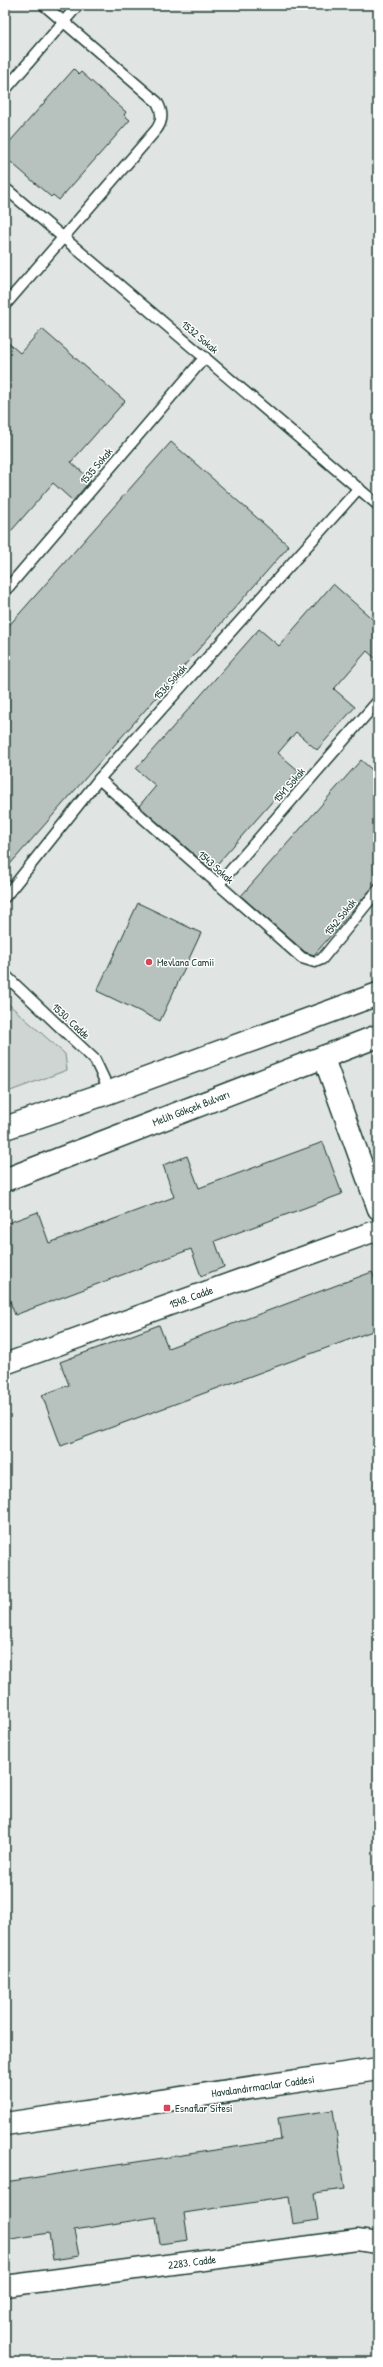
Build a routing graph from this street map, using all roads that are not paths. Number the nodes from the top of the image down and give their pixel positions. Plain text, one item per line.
1 (44, 5) edge
2 (78, 5) edge
3 (64, 22) junction
4 (5, 90) edge
5 (5, 188) edge
6 (63, 238) junction
7 (5, 305) edge
8 (205, 357) junction
9 (358, 488) junction
10 (378, 505) edge
11 (5, 591) edge
12 (378, 701) edge
13 (99, 779) junction
14 (218, 885) junction
15 (378, 890) edge
16 (5, 897) edge
17 (322, 959) joint
18 (5, 975) edge
19 (378, 994) edge
20 (378, 1036) edge
21 (323, 1056) junction
22 (110, 1092) junction
23 (5, 1128) edge
24 (5, 1180) edge
25 (378, 1209) edge
26 (378, 1230) edge
27 (5, 1363) edge
28 (378, 2069) edge
29 (5, 2124) edge
30 (378, 2244) edge
31 (5, 2286) edge

1 - 3 lane
2 - 3 lane
3 - 4 lane
3 - 6 lane
5 - 6 lane, 1532 Sokak
6 - 7 lane
6 - 8 lane, 1532 Sokak
8 - 9 lane, 1532 Sokak
8 - 11 lane, 1535 Sokak
9 - 10 lane, 1532 Sokak
9 - 13 lane, 1536 Sokak
12 - 14 lane, 1541 Sokak
13 - 14 lane, 1543 Sokak
13 - 16 lane, 1536 Sokak
14 - 17 lane, 1543 Sokak
15 - 17 lane, 1542 Sokak
18 - 22 lane, 1530. Cadde
19 - 22 main road
20 - 21 main road, Melih Gökçek Bulvarı
21 - 24 main road, Melih Gökçek Bulvarı
21 - 25 street
22 - 23 main road
26 - 27 street, 1548. Cadde
28 - 29 main road, Havalandırmacılar Caddesi
30 - 31 street, 2283. Cadde

